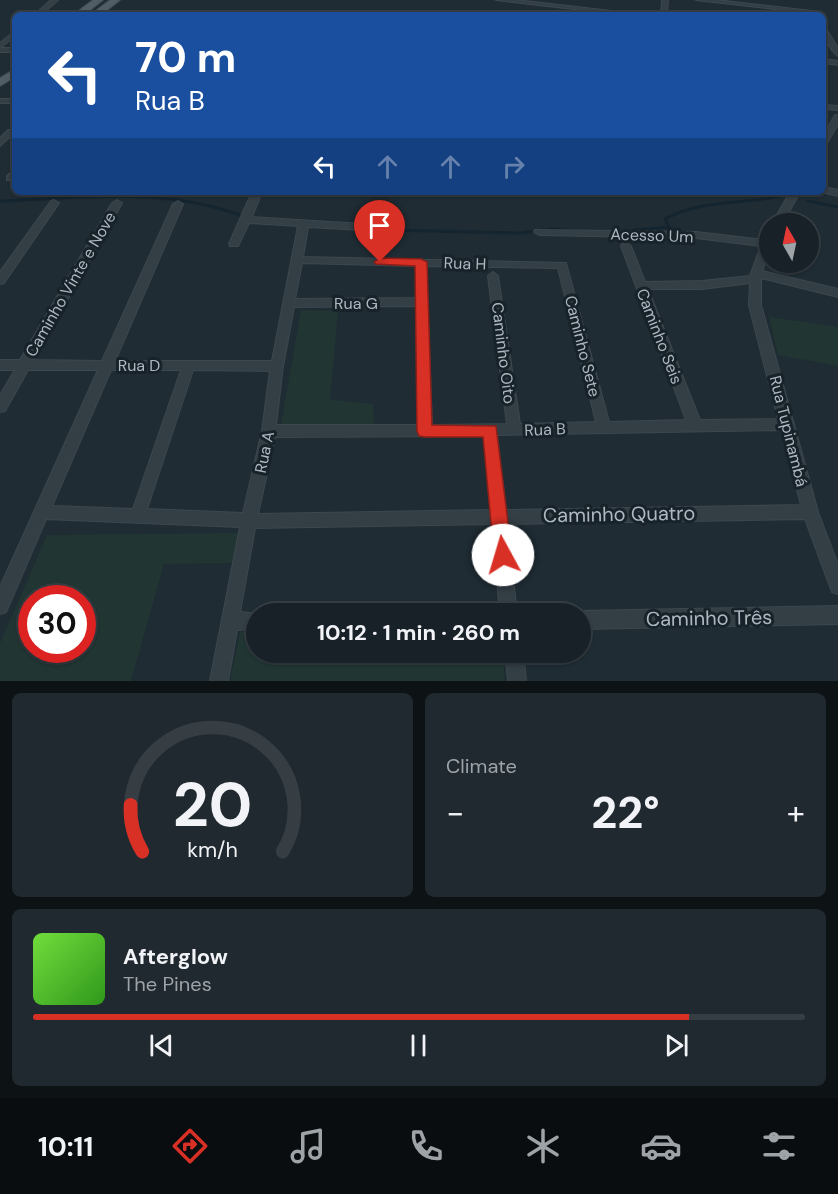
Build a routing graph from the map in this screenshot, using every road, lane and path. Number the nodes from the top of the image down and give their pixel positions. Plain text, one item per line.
1 (55, 0) edge
2 (99, 0) edge
3 (116, 0) edge
4 (500, 0) edge
5 (699, 0) edge
6 (763, 0) edge
7 (801, 0) edge
8 (562, 3) edge
9 (765, 7) junction
10 (41, 12) edge
11 (82, 12) edge
12 (99, 12) edge
13 (624, 12) edge
14 (766, 12) edge
15 (803, 12) edge
16 (810, 12) edge
17 (826, 34) edge
18 (12, 36) edge
19 (0, 48) edge
20 (838, 54) edge
21 (838, 117) edge
22 (834, 133) edge
23 (256, 195) edge
24 (793, 195) edge
25 (54, 203) dead end
26 (117, 203) dead end
27 (178, 204) dead end
28 (783, 213) edge
29 (248, 216) junction
30 (304, 223) junction
31 (362, 227) dead end
32 (539, 232) dead end
33 (759, 239) edge
34 (234, 244) dead end
35 (626, 246) dead end
36 (296, 260) junction
37 (421, 262) junction
38 (562, 265) joint
39 (759, 266) edge
40 (493, 276) dead end
41 (756, 276) junction
42 (0, 280) edge
43 (640, 286) junction
44 (838, 293) edge
45 (423, 302) junction
46 (288, 303) junction
47 (0, 365) edge
48 (24, 365) junction
49 (106, 365) junction
50 (189, 365) junction
51 (277, 366) junction
52 (0, 407) edge
53 (785, 424) junction
54 (695, 426) junction
55 (604, 427) junction
56 (514, 429) junction
57 (490, 430) junction
58 (269, 431) junction
59 (425, 431) junction
60 (41, 512) junction
61 (810, 512) junction
62 (138, 515) junction
63 (499, 516) junction
64 (249, 519) junction
65 (838, 585) edge
66 (1, 603) edge
67 (508, 603) edge
68 (838, 615) edge
69 (591, 620) edge
70 (231, 621) junction
71 (246, 621) edge
72 (515, 663) edge
73 (219, 681) edge
74 (517, 681) edge

1 - 10 street
2 - 11 main road
3 - 12 main road
4 - 8 street
5 - 9 street
6 - 9 street
7 - 16 street
8 - 13 street
9 - 14 street
9 - 15 street
17 - 20 street
18 - 19 street
21 - 22 street
23 - 29 street
24 - 28 street
25 - 42 street
26 - 48 street, Caminho Vinte e Nove
27 - 49 street
29 - 30 street
29 - 34 street
30 - 31 street
30 - 36 street, Rua A
32 - 33 street, Acesso Um
35 - 43 street, Caminho Seis
36 - 37 street, Rua H
36 - 46 street, Rua A
37 - 38 street, Rua H
37 - 45 street
38 - 55 street, Caminho Sete
39 - 41 street, Rua Tupinambá
40 - 56 street, Caminho Oito
41 - 43 street
41 - 44 street
41 - 53 street, Rua Tupinambá
43 - 54 street, Caminho Seis
45 - 46 street, Rua G
45 - 59 street
46 - 51 street, Rua A
47 - 48 street, Rua D
48 - 49 street, Rua D
48 - 52 street, Caminho Vinte e Nove
49 - 50 street, Rua D
49 - 60 street
50 - 51 street, Rua D
50 - 62 street
51 - 58 street, Rua A
53 - 54 street, Rua B
53 - 61 street, Rua Tupinambá
54 - 55 street, Rua B
55 - 56 street, Rua B
56 - 57 street, Rua B
57 - 59 street, Rua B
57 - 63 street
58 - 59 street, Rua B
58 - 64 street, Rua A
60 - 62 street, Caminho Quatro
60 - 66 street
61 - 63 street, Caminho Quatro
61 - 65 street, Rua Tupinambá
62 - 64 street, Caminho Quatro
63 - 64 street, Caminho Quatro
63 - 67 street
64 - 70 street, Rua A
68 - 69 street, Caminho Três
70 - 71 street
70 - 73 street, Rua A
72 - 74 street

